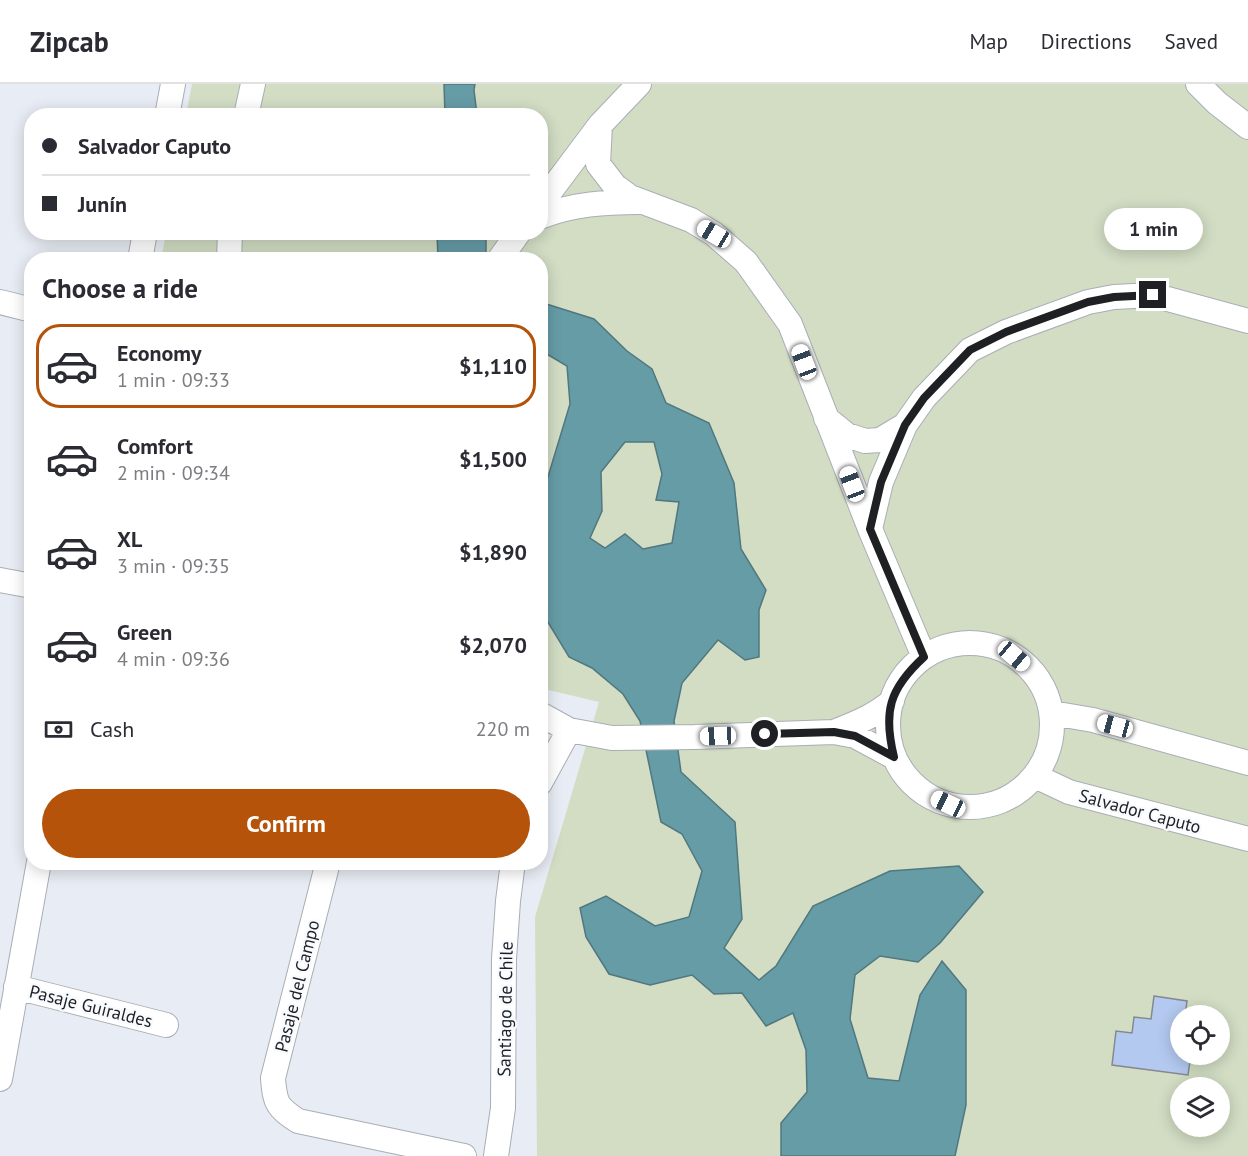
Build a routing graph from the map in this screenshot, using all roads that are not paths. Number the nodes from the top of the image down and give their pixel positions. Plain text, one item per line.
1 (173, 84) edge
2 (253, 84) edge
3 (639, 84) edge
4 (1198, 84) edge
5 (168, 108) edge
6 (248, 108) edge
7 (600, 125) junction
8 (1248, 126) edge
9 (548, 194) edge
10 (648, 202) junction
11 (548, 214) edge
12 (0, 302) edge
13 (24, 308) edge
14 (1248, 321) edge
15 (826, 418) junction
16 (905, 425) junction
17 (870, 529) junction
18 (0, 580) edge
19 (24, 584) edge
20 (924, 657) junction
21 (892, 701) junction
22 (1052, 713) junction
23 (548, 718) edge
24 (569, 730) junction
25 (834, 732) junction
26 (894, 757) junction
27 (1248, 763) edge
28 (548, 768) edge
29 (1035, 776) junction
30 (1248, 839) edge
31 (38, 870) edge
32 (326, 870) edge
33 (512, 870) edge
34 (16, 987) junction
35 (166, 1025) dead end
36 (0, 1079) edge
37 (464, 1156) edge
38 (496, 1156) edge

1 - 5 street
2 - 6 street
3 - 7 street
4 - 8 street
7 - 9 street
7 - 10 street
10 - 11 street
10 - 15 street
12 - 13 street
14 - 16 street
15 - 16 street
15 - 17 street
16 - 17 street
17 - 20 street
18 - 19 street
20 - 21 street
20 - 22 street
21 - 25 street
21 - 26 street
22 - 27 street
22 - 29 street
23 - 24 street
24 - 25 street
24 - 28 street
25 - 26 street
26 - 29 street
29 - 30 street, Salvador Caputo
31 - 34 street
32 - 37 street, Pasaje del Campo
33 - 38 street, Santiago de Chile
34 - 35 street, Pasaje Guiraldes
34 - 36 street

